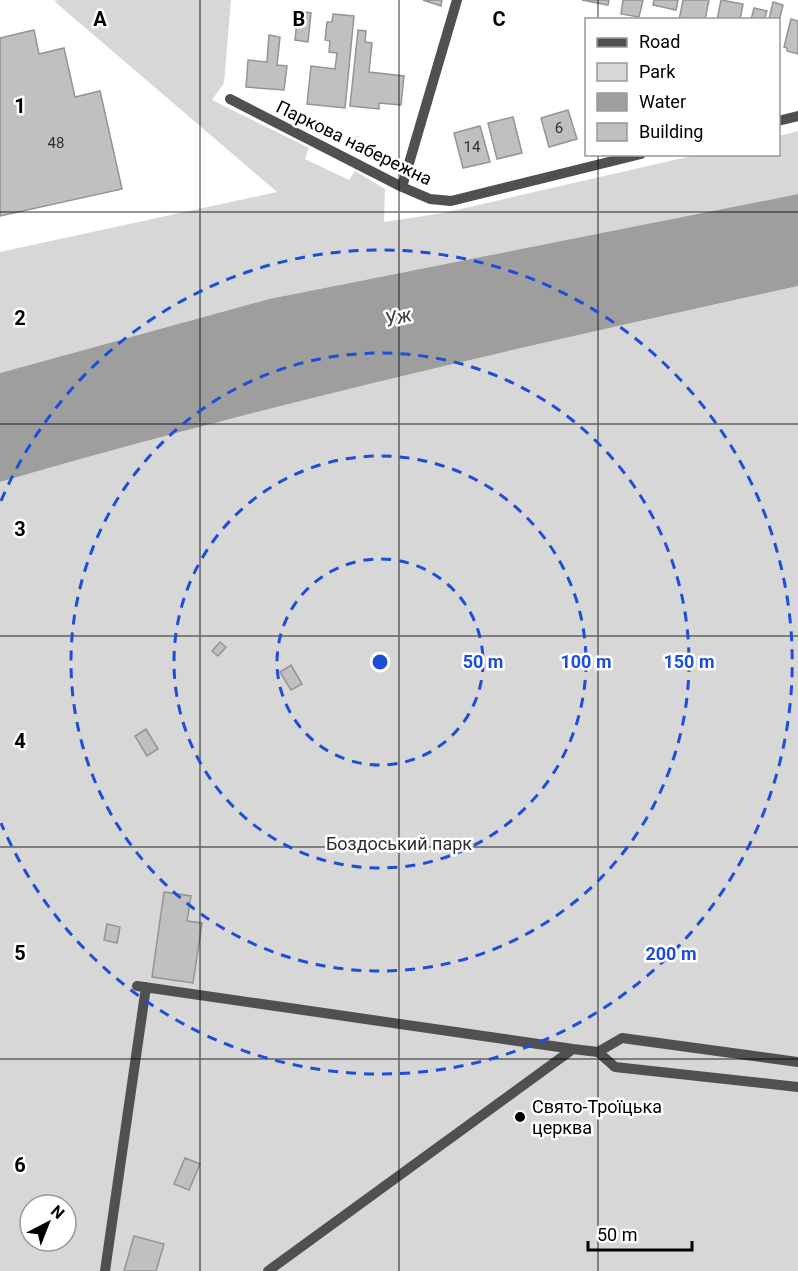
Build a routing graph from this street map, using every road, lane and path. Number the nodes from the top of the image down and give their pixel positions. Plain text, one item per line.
1 (457, 0) edge
2 (230, 99) dead end
3 (798, 116) edge
4 (780, 120) edge
5 (633, 156) edge
6 (402, 187) junction
7 (573, 1049) junction
8 (598, 1052) junction
9 (798, 1062) edge
10 (798, 1087) edge
11 (105, 1271) edge
12 (268, 1271) edge

1 - 6 street
2 - 6 street, Паркова набережна
3 - 4 street
5 - 6 street, Паркова набережна
7 - 8 street
7 - 11 street
7 - 12 street
8 - 9 street
8 - 10 street

